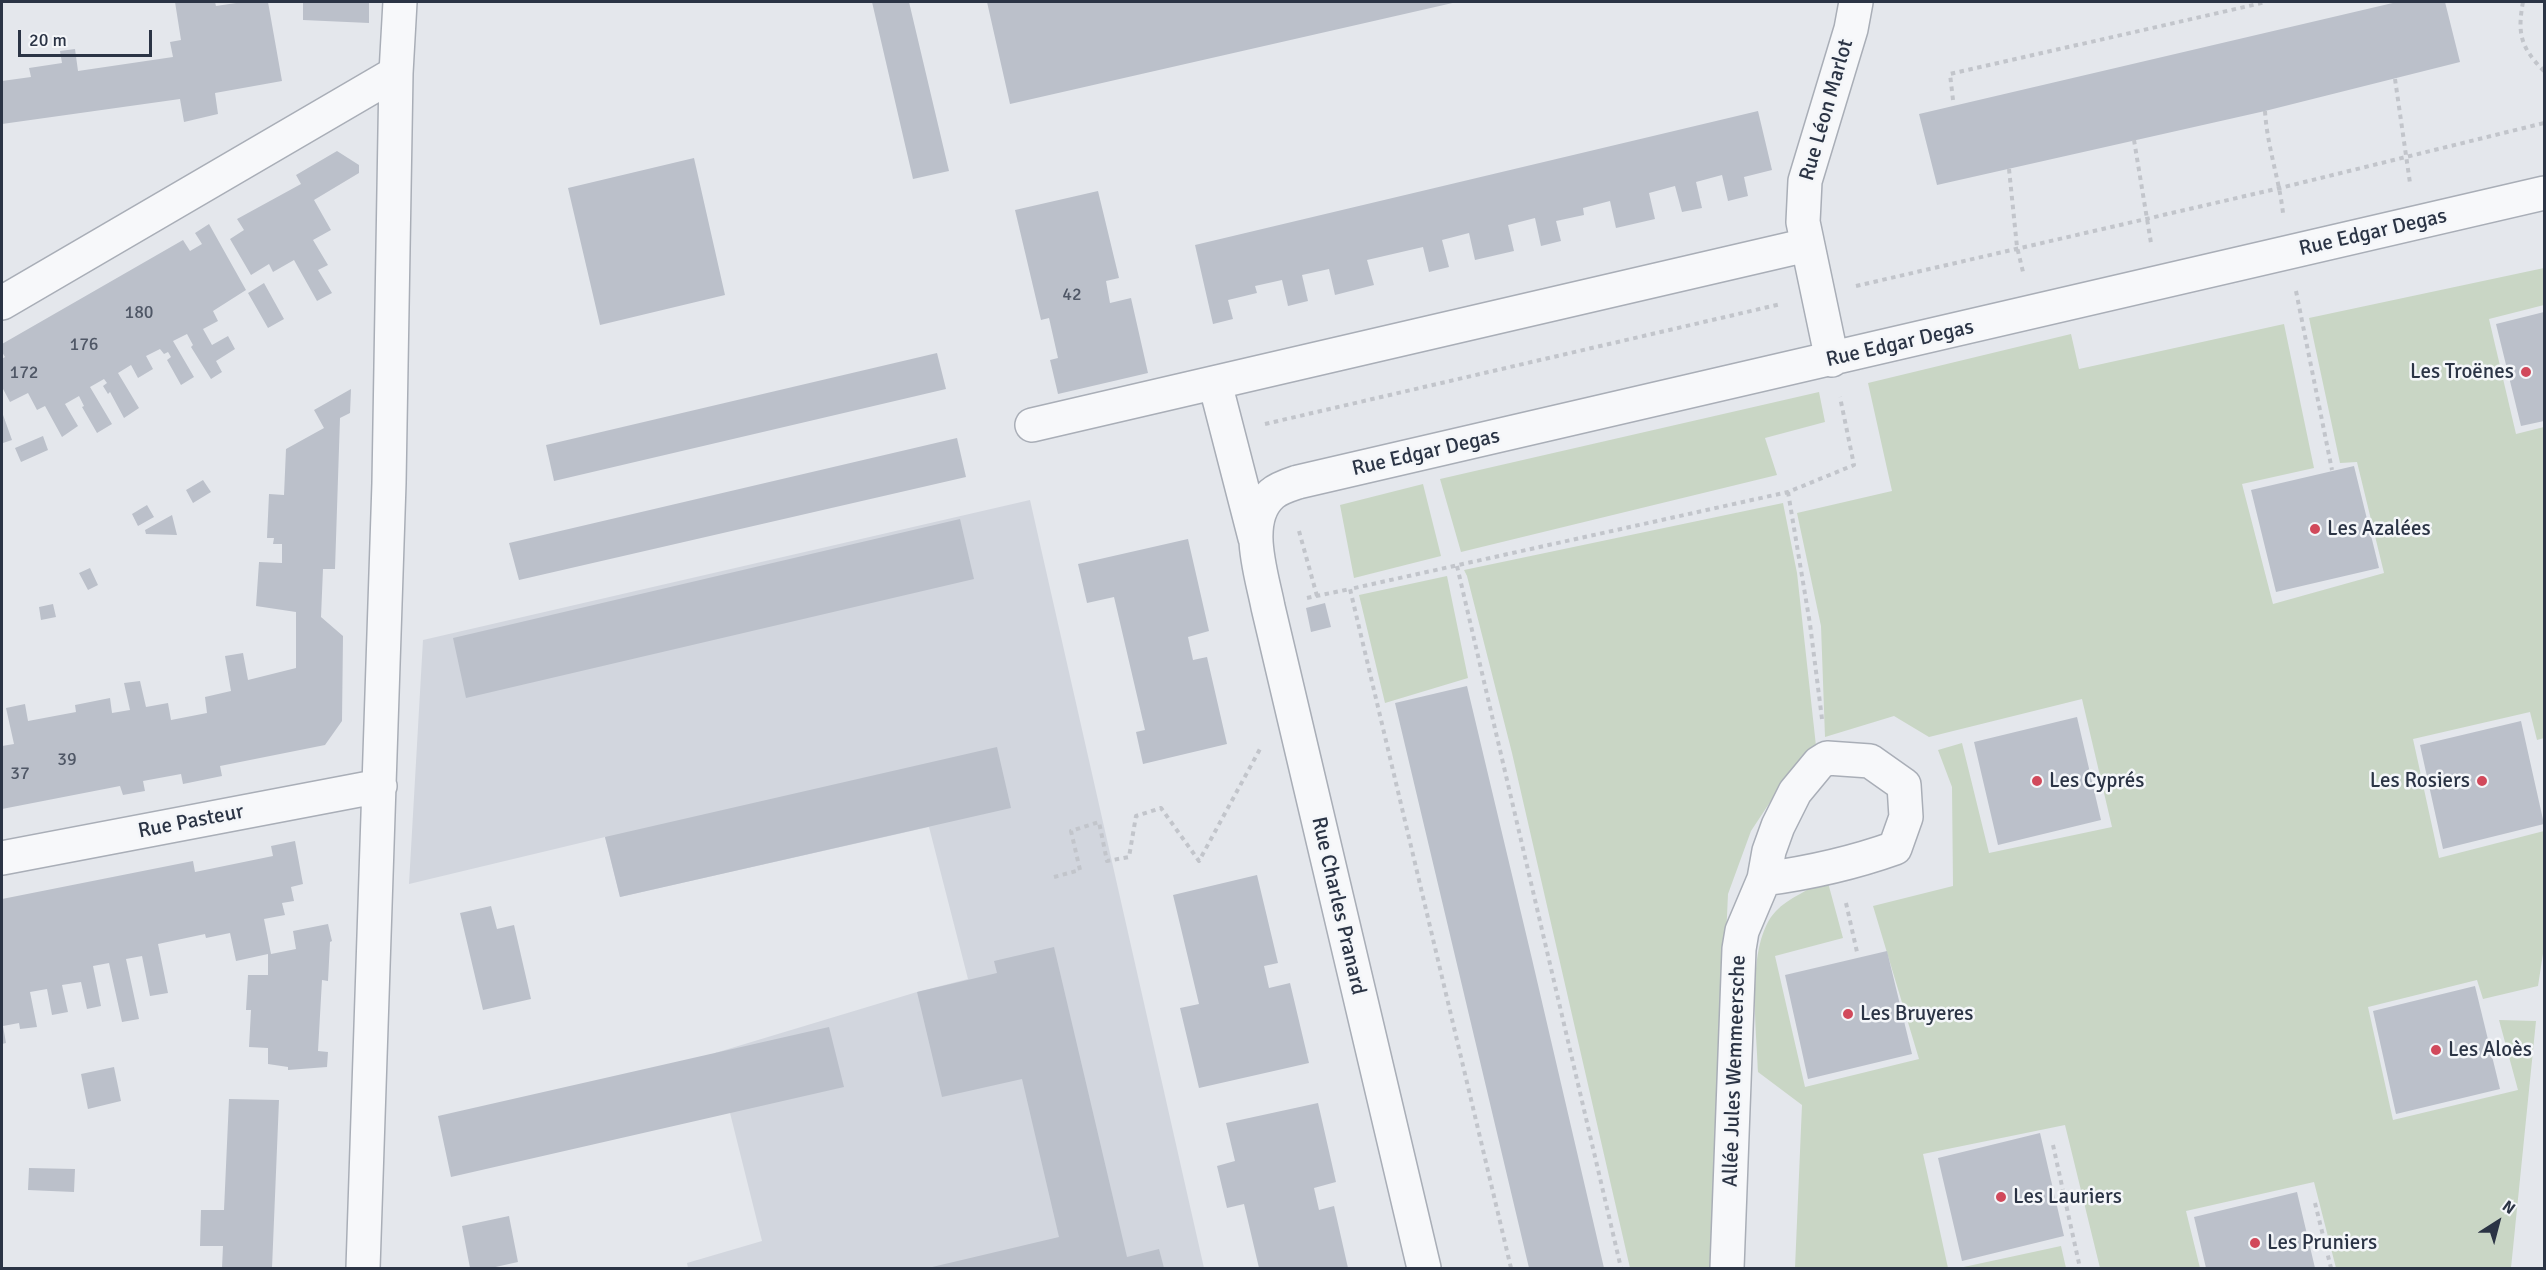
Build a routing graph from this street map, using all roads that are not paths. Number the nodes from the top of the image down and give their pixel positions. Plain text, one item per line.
1 (400, 2) edge
2 (1856, 2) edge
3 (396, 73) junction
4 (2544, 193) edge
5 (1807, 245) junction
6 (2, 303) edge
7 (1832, 360) junction
8 (1215, 383) junction
9 (1032, 425) dead end
10 (1262, 507) joint
11 (1256, 542) junction
12 (380, 786) junction
13 (2, 858) edge
14 (1764, 879) junction
15 (363, 1269) edge
16 (1424, 1269) edge
17 (1727, 1269) edge

1 - 3 street
2 - 5 street, Rue Léon Marlot
3 - 6 street
3 - 12 street
4 - 7 street, Rue Edgar Degas
5 - 7 street, Rue Léon Marlot
5 - 8 street
7 - 10 street, Rue Edgar Degas
8 - 9 street
8 - 11 street, Rue Charles Pranard
10 - 11 street, Rue Charles Pranard
11 - 16 street, Rue Charles Pranard
12 - 13 street, Rue Pasteur
12 - 15 street
14 - 14 street, Allée Jules Wemmeersche
14 - 17 street, Allée Jules Wemmeersche

